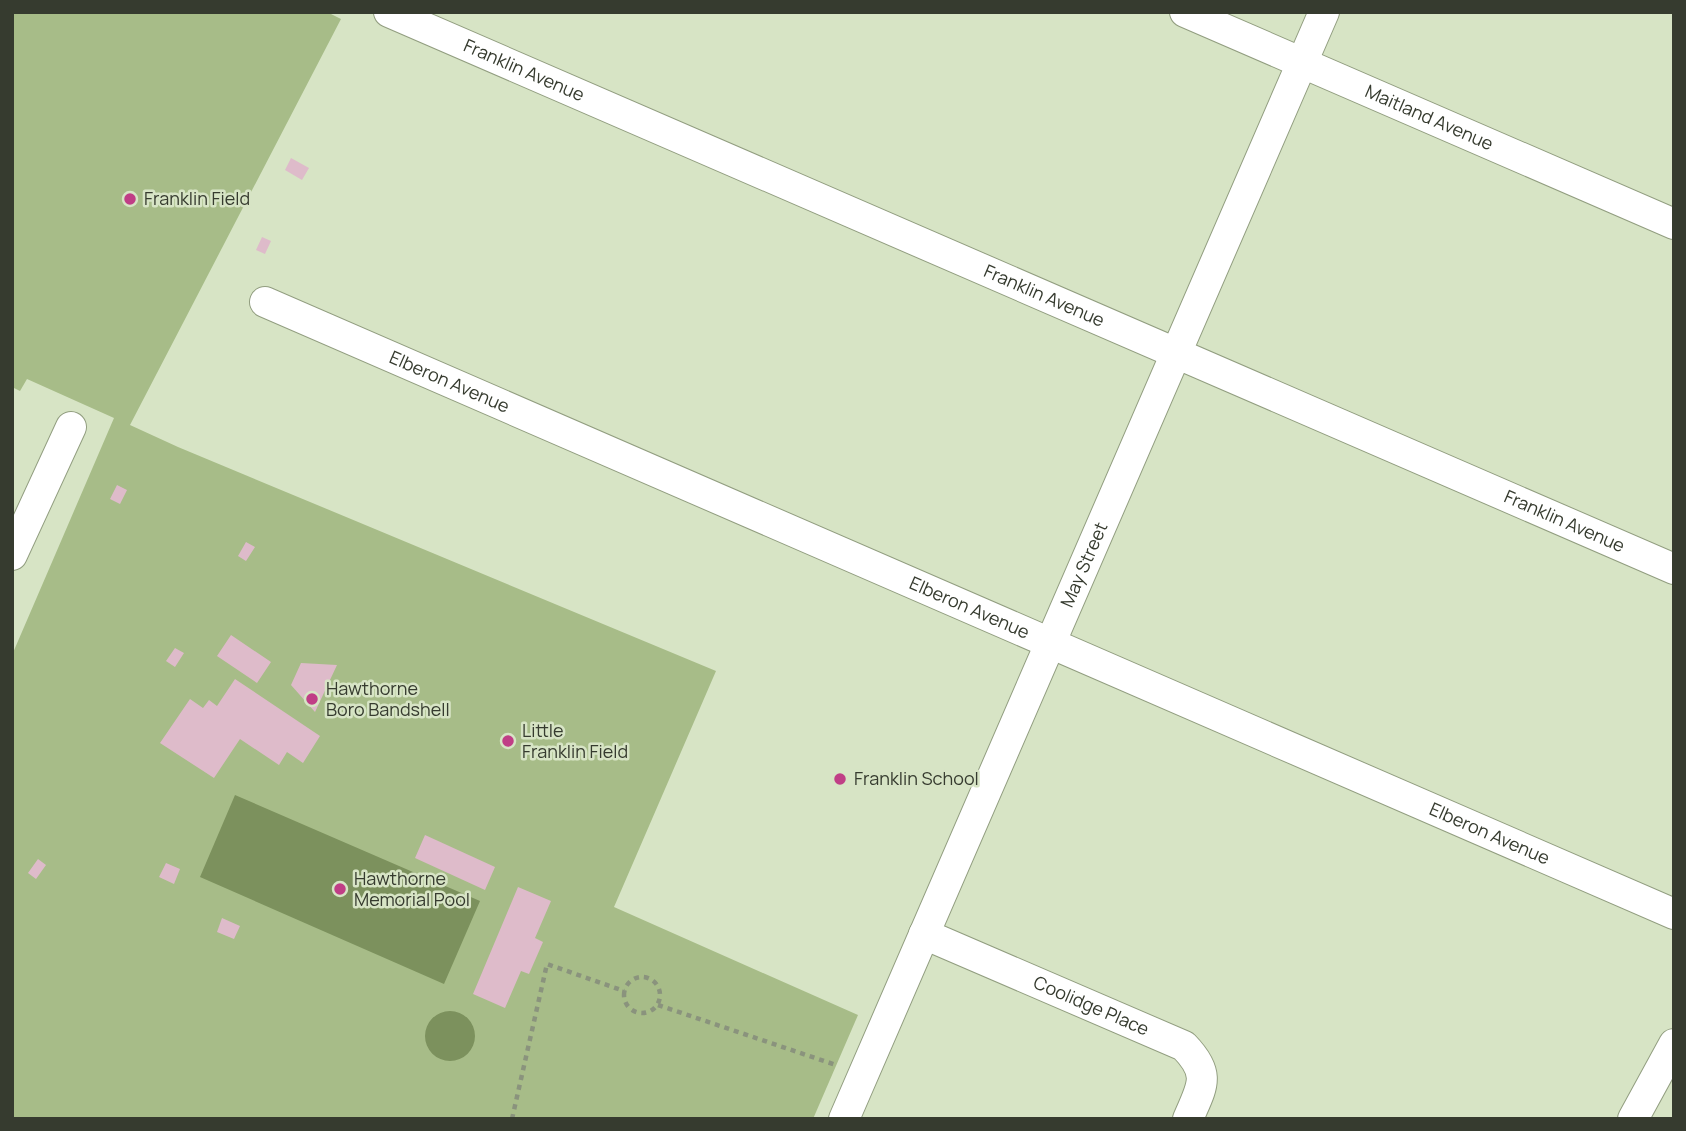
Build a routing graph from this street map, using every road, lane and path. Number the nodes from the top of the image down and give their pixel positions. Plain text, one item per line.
1 (1185, 12) edge
2 (1324, 12) edge
3 (402, 18) edge
4 (1302, 63) junction
5 (1674, 224) edge
6 (265, 302) dead end
7 (1176, 353) junction
8 (71, 426) dead end
9 (21, 514) edge
10 (12, 555) edge
11 (1674, 569) edge
12 (1050, 643) junction
13 (1674, 914) edge
14 (924, 934) junction
15 (624, 991) junction
16 (658, 1005) junction
17 (1674, 1044) edge
18 (863, 1074) junction
19 (512, 1119) edge
20 (844, 1119) edge
21 (1188, 1119) edge
22 (1633, 1119) edge

1 - 4 street, Maitland Avenue
2 - 4 street, May Street
3 - 7 street, Franklin Avenue
4 - 5 street, Maitland Avenue
4 - 7 street, May Street
6 - 12 street, Elberon Avenue
7 - 11 street, Franklin Avenue
7 - 12 street, May Street
8 - 9 street
9 - 10 street
12 - 13 street, Elberon Avenue
12 - 14 street, May Street
14 - 18 street, May Street
14 - 21 street, Coolidge Place
15 - 16 path
15 - 16 path
15 - 19 path
16 - 18 path
17 - 22 street
18 - 20 street, May Street

